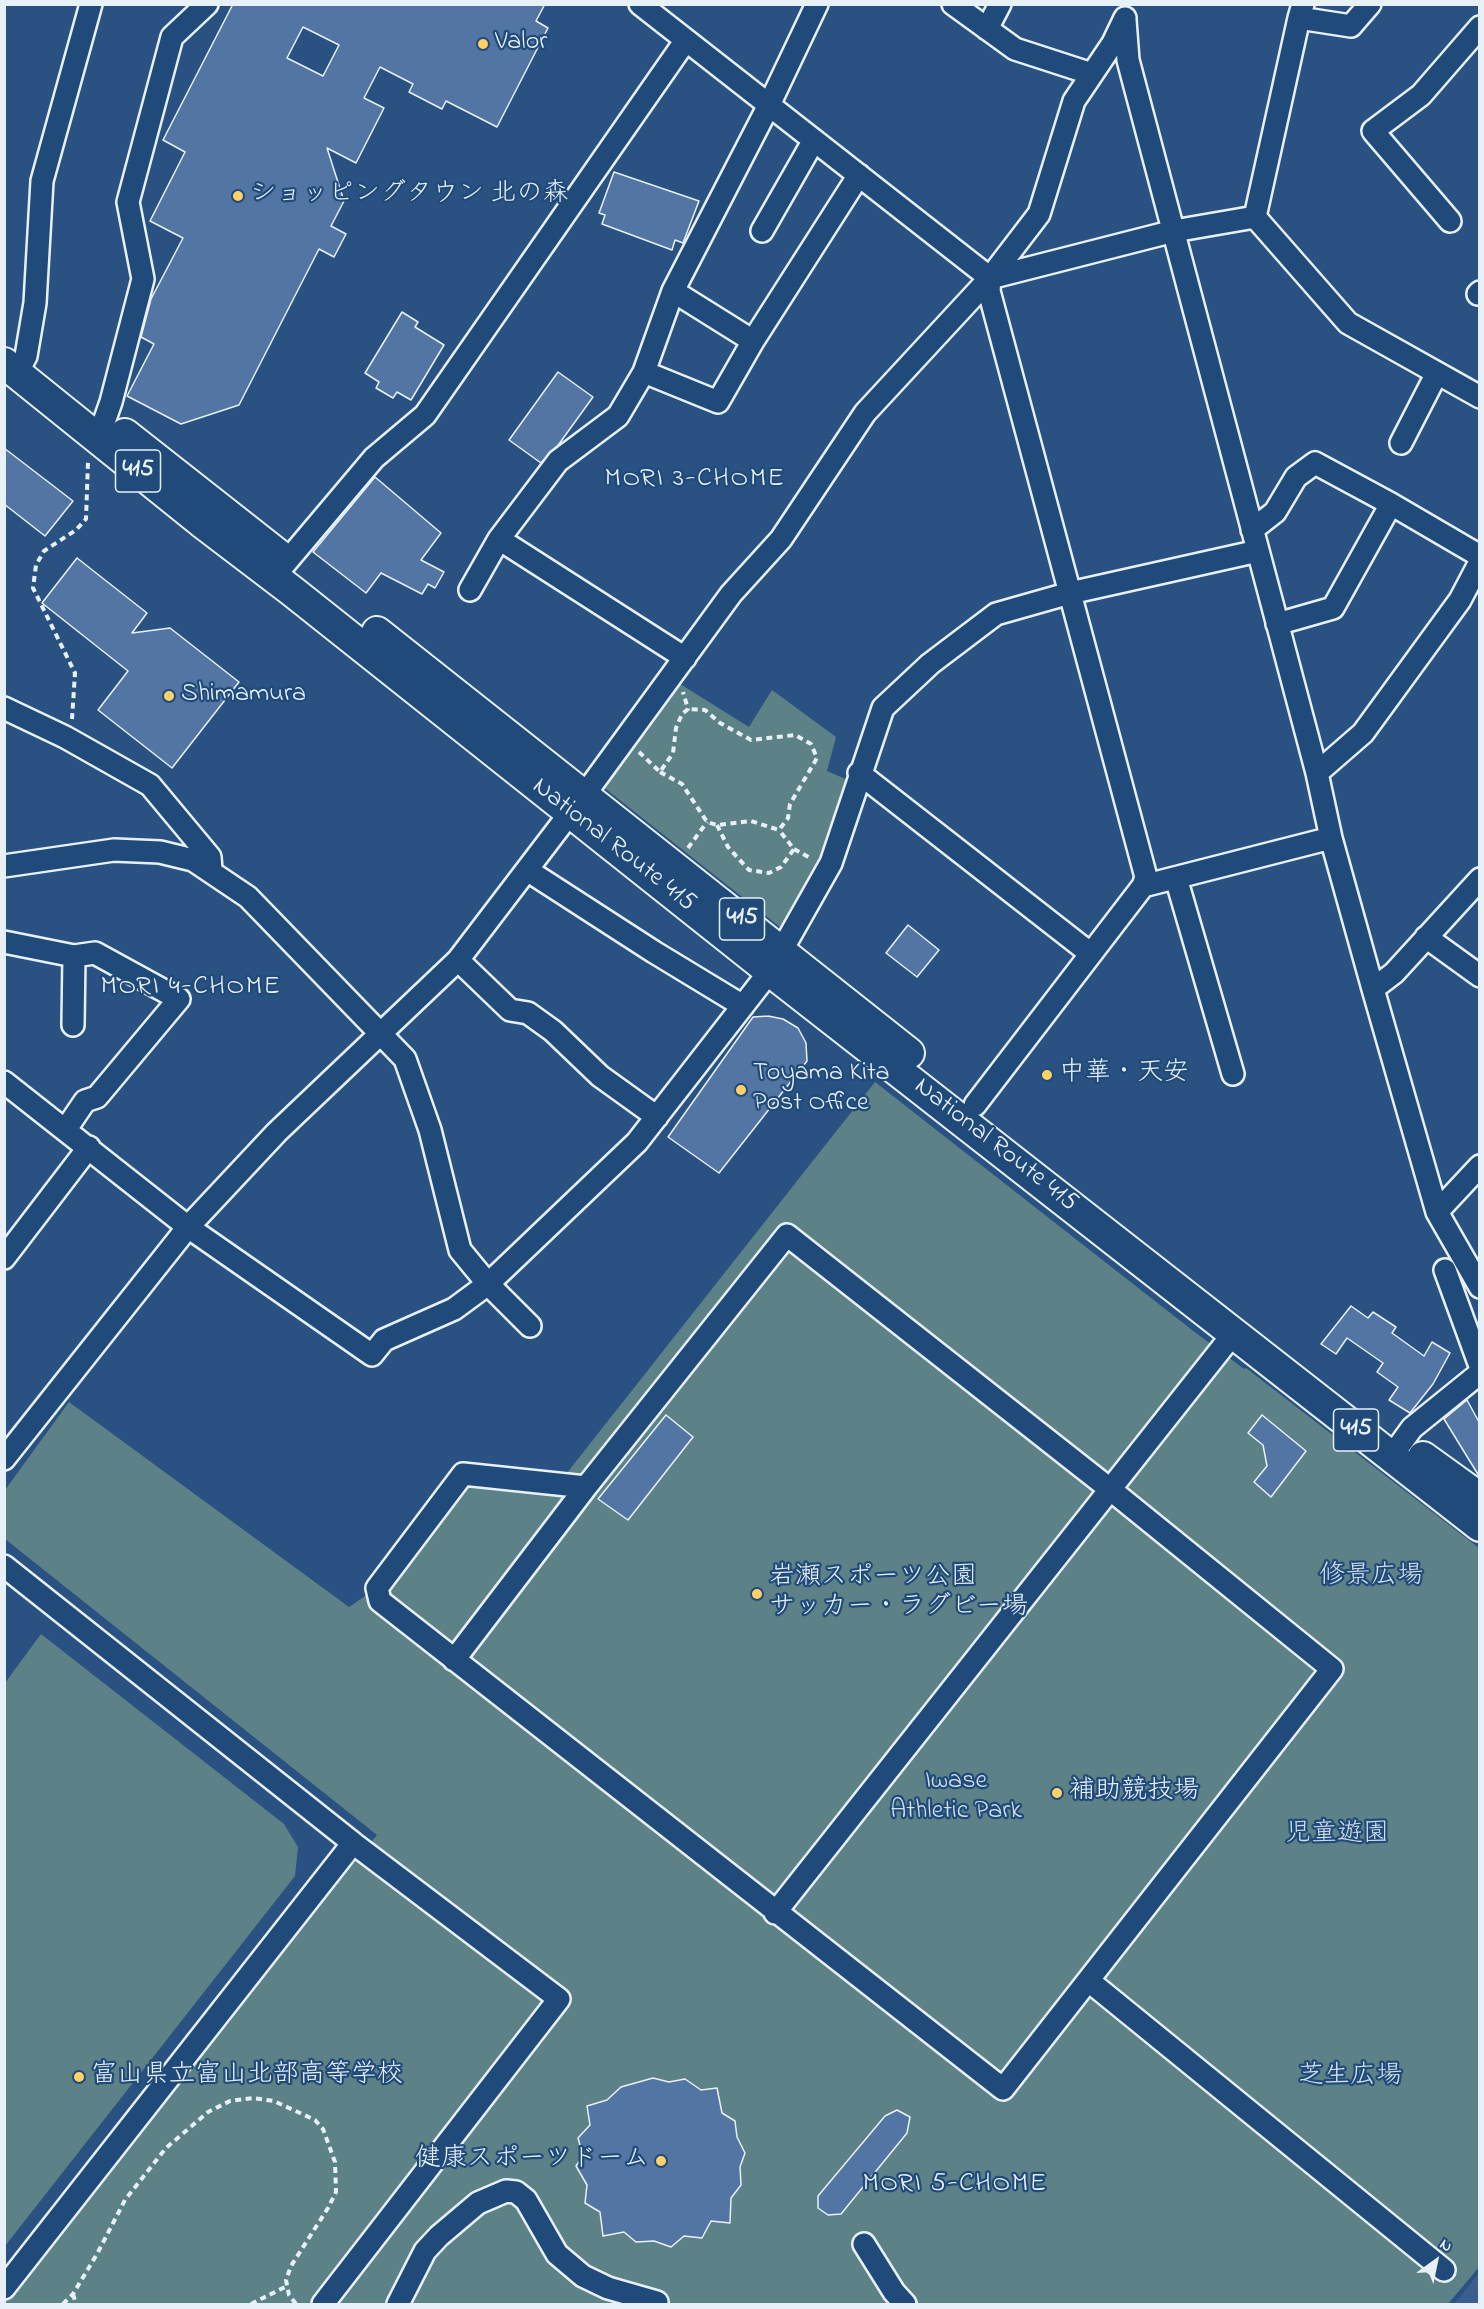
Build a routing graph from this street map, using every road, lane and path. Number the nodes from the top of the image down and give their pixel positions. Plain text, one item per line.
1 (91, 4) edge
2 (207, 4) edge
3 (640, 4) edge
4 (817, 4) edge
5 (953, 4) edge
6 (1000, 4) edge
7 (1370, 4) edge
8 (1127, 11) edge
9 (1301, 11) edge
10 (1479, 27) edge
11 (987, 29) junction
12 (686, 40) junction
13 (1092, 74) junction
14 (770, 105) junction
15 (814, 140) junction
16 (859, 175) junction
17 (1255, 217) junction
18 (1449, 221) dead end
19 (762, 231) dead end
20 (1174, 231) junction
21 (990, 278) junction
22 (672, 291) junction
23 (753, 341) junction
24 (13, 358) edge
25 (644, 372) junction
26 (1437, 373) junction
27 (1479, 397) edge
28 (102, 429) junction
29 (1401, 443) dead end
30 (1391, 504) junction
31 (1252, 530) junction
32 (499, 539) junction
33 (1258, 551) junction
34 (1479, 556) edge
35 (1479, 562) edge
36 (280, 569) junction
37 (470, 590) dead end
38 (1070, 593) junction
39 (1277, 624) junction
40 (685, 658) junction
41 (669, 680) junction
42 (4, 708) edge
43 (688, 709) junction
44 (71, 740) junction
45 (623, 742) junction
46 (660, 772) junction
47 (860, 773) junction
48 (1317, 773) junction
49 (577, 804) junction
50 (707, 822) junction
51 (717, 825) junction
52 (779, 830) junction
53 (1331, 838) junction
54 (684, 855) dead end
55 (4, 866) edge
56 (211, 870) junction
57 (527, 870) junction
58 (1176, 878) junction
59 (1479, 879) edge
60 (1143, 886) junction
61 (1426, 937) junction
62 (4, 942) edge
63 (1091, 954) junction
64 (74, 956) junction
65 (458, 960) junction
66 (777, 962) junction
67 (1479, 976) edge
68 (1373, 989) junction
69 (743, 1006) junction
70 (73, 1024) dead end
71 (383, 1034) junction
72 (1233, 1074) dead end
73 (4, 1082) edge
74 (975, 1106) junction
75 (657, 1117) junction
76 (66, 1129) junction
77 (89, 1147) junction
78 (1479, 1166) edge
79 (1437, 1212) junction
80 (188, 1227) junction
81 (4, 1258) edge
82 (1445, 1270) dead end
83 (488, 1284) junction
84 (1479, 1287) edge
85 (530, 1326) dead end
86 (1233, 1334) junction
87 (1479, 1366) edge
88 (1479, 1373) edge
89 (1396, 1449) junction
90 (4, 1459) edge
91 (586, 1487) junction
92 (1111, 1490) junction
93 (1479, 1498) edge
94 (1479, 1526) edge
95 (4, 1566) edge
96 (454, 1660) junction
97 (353, 1843) junction
98 (775, 1913) junction
99 (1089, 1982) junction
100 (864, 2244) dead end
101 (1444, 2270) dead end
102 (287, 2286) junction
103 (4, 2288) edge
104 (73, 2294) junction
105 (63, 2304) edge
106 (76, 2304) edge
107 (251, 2304) edge
108 (296, 2304) edge
109 (322, 2304) edge
110 (398, 2304) edge
111 (657, 2304) edge
112 (905, 2304) edge

1 - 24 street
2 - 28 street
3 - 12 street
4 - 14 street
5 - 11 street
6 - 11 street
7 - 9 street
8 - 13 street
8 - 20 street
9 - 17 street
10 - 18 street
11 - 13 street
12 - 14 street
12 - 36 street
13 - 21 street
14 - 15 street
14 - 22 street
15 - 16 street
15 - 19 street
16 - 21 street
16 - 23 street
17 - 20 street
17 - 26 street
20 - 21 street
20 - 31 street
21 - 38 street
21 - 40 street
22 - 23 street
22 - 25 street
23 - 25 street
24 - 28 highway, National Route 415 / 415
25 - 32 street
26 - 27 street
26 - 29 street
28 - 36 highway, National Route 415 / 415
28 - 44 path
30 - 31 street
30 - 34 street
30 - 39 street
31 - 33 street
32 - 37 street
32 - 40 street
33 - 38 street
33 - 39 street
35 - 48 street
36 - 49 highway, National Route 415 / 415
38 - 47 street
38 - 60 street
39 - 48 street
40 - 41 street
41 - 43 path
41 - 45 street
42 - 44 street
43 - 46 path
43 - 52 path
44 - 56 street
45 - 46 path
45 - 49 street
46 - 50 path
47 - 63 street
47 - 66 street
48 - 53 street
49 - 57 street
49 - 66 highway, National Route 415 / 415
50 - 51 path
50 - 54 path
51 - 52 path
51 - 52 path
53 - 58 street
53 - 68 street
55 - 56 street
56 - 71 street
57 - 65 street
57 - 69 street
58 - 60 street
58 - 72 street
59 - 61 street
60 - 63 street
61 - 67 street
61 - 68 street
62 - 64 street
63 - 74 street
64 - 70 street
64 - 76 street
65 - 71 street
65 - 75 street
66 - 69 street
66 - 74 highway, National Route 415 / 415
66 - 86 highway, National Route 415 / 415
68 - 79 street
69 - 75 street
71 - 80 street
71 - 83 street
73 - 76 street
74 - 89 highway, National Route 415 / 415
75 - 83 street
76 - 77 street
77 - 80 street
77 - 81 street
78 - 79 street
79 - 84 street
80 - 83 street
80 - 90 street
82 - 87 street
83 - 85 street
86 - 89 highway, National Route 415 / 415
86 - 92 street
88 - 89 street
89 - 93 highway, National Route 415 / 415
89 - 94 highway, National Route 415 / 415
91 - 92 street
91 - 96 street
91 - 96 street
92 - 98 street
92 - 99 street
95 - 97 street
96 - 98 street
97 - 103 street
97 - 109 street
98 - 99 street
99 - 101 street
100 - 112 street
102 - 104 path
102 - 107 path
102 - 108 path
104 - 105 path
104 - 106 path
110 - 111 street

